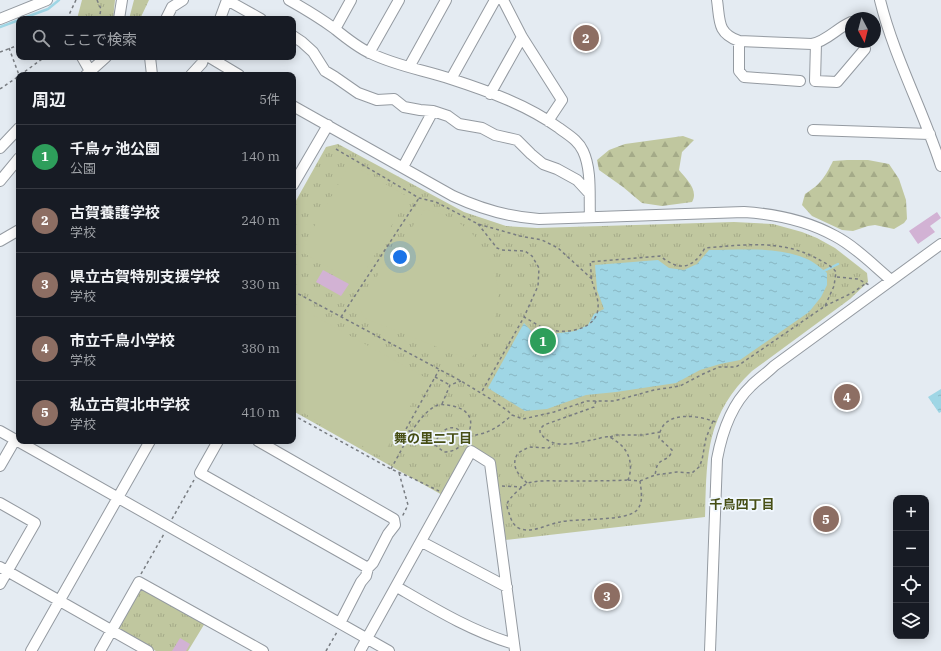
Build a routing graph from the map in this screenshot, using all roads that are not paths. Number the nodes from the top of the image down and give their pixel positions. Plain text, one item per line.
1 (47, 0) edge
2 (122, 0) edge
3 (183, 0) edge
4 (227, 0) edge
5 (289, 0) edge
6 (351, 0) edge
7 (399, 0) edge
8 (446, 0) edge
9 (495, 0) edge
10 (503, 0) edge
11 (717, 0) edge
12 (880, 0) edge
13 (302, 3) edge
14 (880, 12) edge
15 (119, 16) edge
16 (168, 16) edge
17 (221, 16) edge
18 (256, 16) edge
19 (0, 19) edge
20 (881, 20) edge
21 (845, 25) edge
22 (335, 29) junction
23 (296, 38) edge
24 (522, 38) junction
25 (739, 41) junction
26 (816, 43) junction
27 (865, 49) dead end
28 (369, 53) junction
29 (83, 60) edge
30 (103, 60) edge
31 (150, 60) edge
32 (203, 60) edge
33 (213, 60) edge
34 (408, 67) junction
35 (88, 72) edge
36 (89, 72) edge
37 (152, 72) edge
38 (194, 72) edge
39 (234, 72) edge
40 (451, 79) junction
41 (800, 81) dead end
42 (490, 94) junction
43 (296, 108) edge
44 (433, 111) junction
45 (548, 121) junction
46 (328, 125) junction
47 (813, 130) dead end
48 (16, 131) edge
49 (930, 134) junction
50 (0, 148) edge
51 (16, 162) edge
52 (941, 164) edge
53 (403, 167) junction
54 (296, 180) edge
55 (0, 181) edge
56 (588, 193) junction
57 (590, 217) junction
58 (16, 232) edge
59 (0, 241) edge
60 (941, 244) edge
61 (891, 280) junction
62 (0, 432) edge
63 (15, 440) joint
64 (22, 444) edge
65 (148, 444) edge
66 (216, 444) edge
67 (263, 444) edge
68 (0, 466) edge
69 (118, 498) junction
70 (0, 503) edge
71 (422, 542) junction
72 (368, 568) junction
73 (4, 569) edge
74 (0, 584) edge
75 (396, 587) junction
76 (507, 588) junction
77 (60, 601) junction
78 (340, 623) junction
79 (111, 630) junction
80 (367, 639) junction
81 (514, 647) edge
82 (31, 651) edge
83 (100, 651) edge
84 (148, 651) edge
85 (263, 651) edge
86 (360, 651) edge
87 (389, 651) edge
88 (710, 651) edge

1 - 19 street
2 - 15 street
3 - 16 street
4 - 17 street
4 - 18 street
5 - 13 street
6 - 22 street
7 - 28 street
8 - 34 street
9 - 40 street
10 - 24 street
11 - 25 street
12 - 14 street
13 - 22 street
20 - 49 street
21 - 26 street
22 - 28 street
23 - 44 street
24 - 42 street
24 - 45 street
25 - 26 street
25 - 41 street
26 - 27 street
28 - 34 street
29 - 35 street
30 - 36 street
31 - 37 street
32 - 38 street
33 - 39 street
34 - 40 street
40 - 42 street
42 - 45 street
43 - 46 street
44 - 53 street
44 - 56 street
45 - 56 street
46 - 53 street
46 - 54 street
47 - 49 street
48 - 50 street
49 - 52 street
51 - 55 street
53 - 57 street
56 - 57 street
57 - 61 street
58 - 59 street
60 - 61 street
61 - 88 street
62 - 63 street
63 - 68 street
64 - 69 street
65 - 69 street
66 - 72 street
67 - 72 street
69 - 77 street
69 - 78 street
70 - 73 street
71 - 75 street
71 - 76 street
71 - 76 street
72 - 78 street
73 - 74 street
73 - 77 street
75 - 80 street
75 - 81 street
76 - 81 street
77 - 79 street
77 - 82 street
78 - 80 street
79 - 83 street
79 - 84 street
79 - 85 street
80 - 86 street
80 - 87 street

